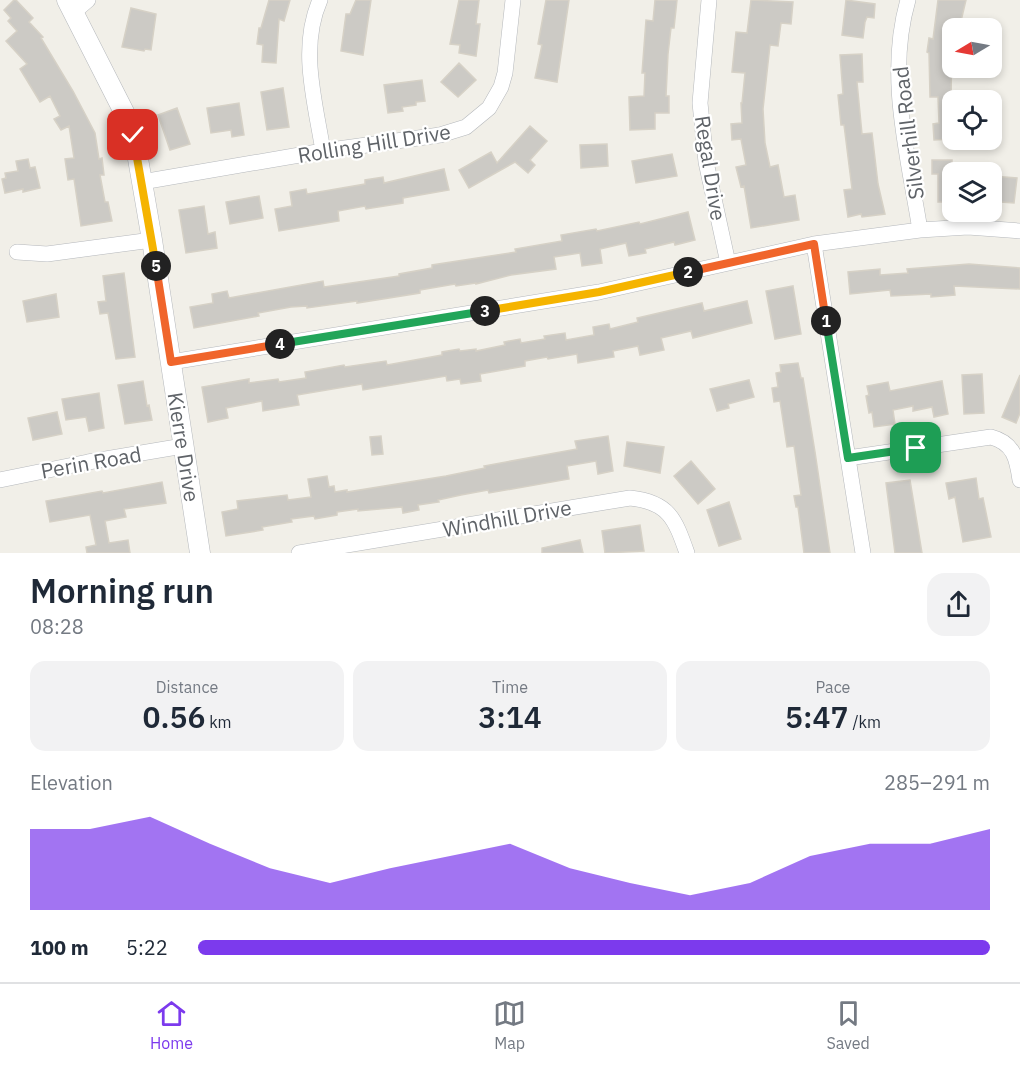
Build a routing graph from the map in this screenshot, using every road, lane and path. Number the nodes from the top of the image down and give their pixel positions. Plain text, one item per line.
1 (320, 0) edge
2 (513, 0) edge
3 (709, 0) edge
4 (908, 0) edge
5 (76, 4) edge
6 (323, 151) junction
7 (142, 182) junction
8 (920, 230) junction
9 (1020, 231) edge
10 (152, 240) junction
11 (814, 244) junction
12 (17, 252) dead end
13 (728, 263) junction
14 (171, 362) junction
15 (183, 446) junction
16 (848, 458) junction
17 (0, 480) edge
18 (1020, 480) edge
19 (200, 553) edge
20 (299, 553) edge
21 (687, 553) edge
22 (863, 553) edge

1 - 6 street
2 - 6 street, Rolling Hill Drive
3 - 13 street, Regal Drive
4 - 8 street, Silverhill Road
5 - 7 street, Kierre Drive
6 - 7 street, Rolling Hill Drive
7 - 10 street, Kierre Drive
8 - 9 street
8 - 11 street
10 - 12 street
10 - 14 street, Kierre Drive
11 - 13 street
11 - 16 street
13 - 14 street
14 - 15 street, Kierre Drive
15 - 17 street, Perin Road
15 - 19 street, Kierre Drive
16 - 18 street
16 - 22 street
20 - 21 street, Windhill Drive

